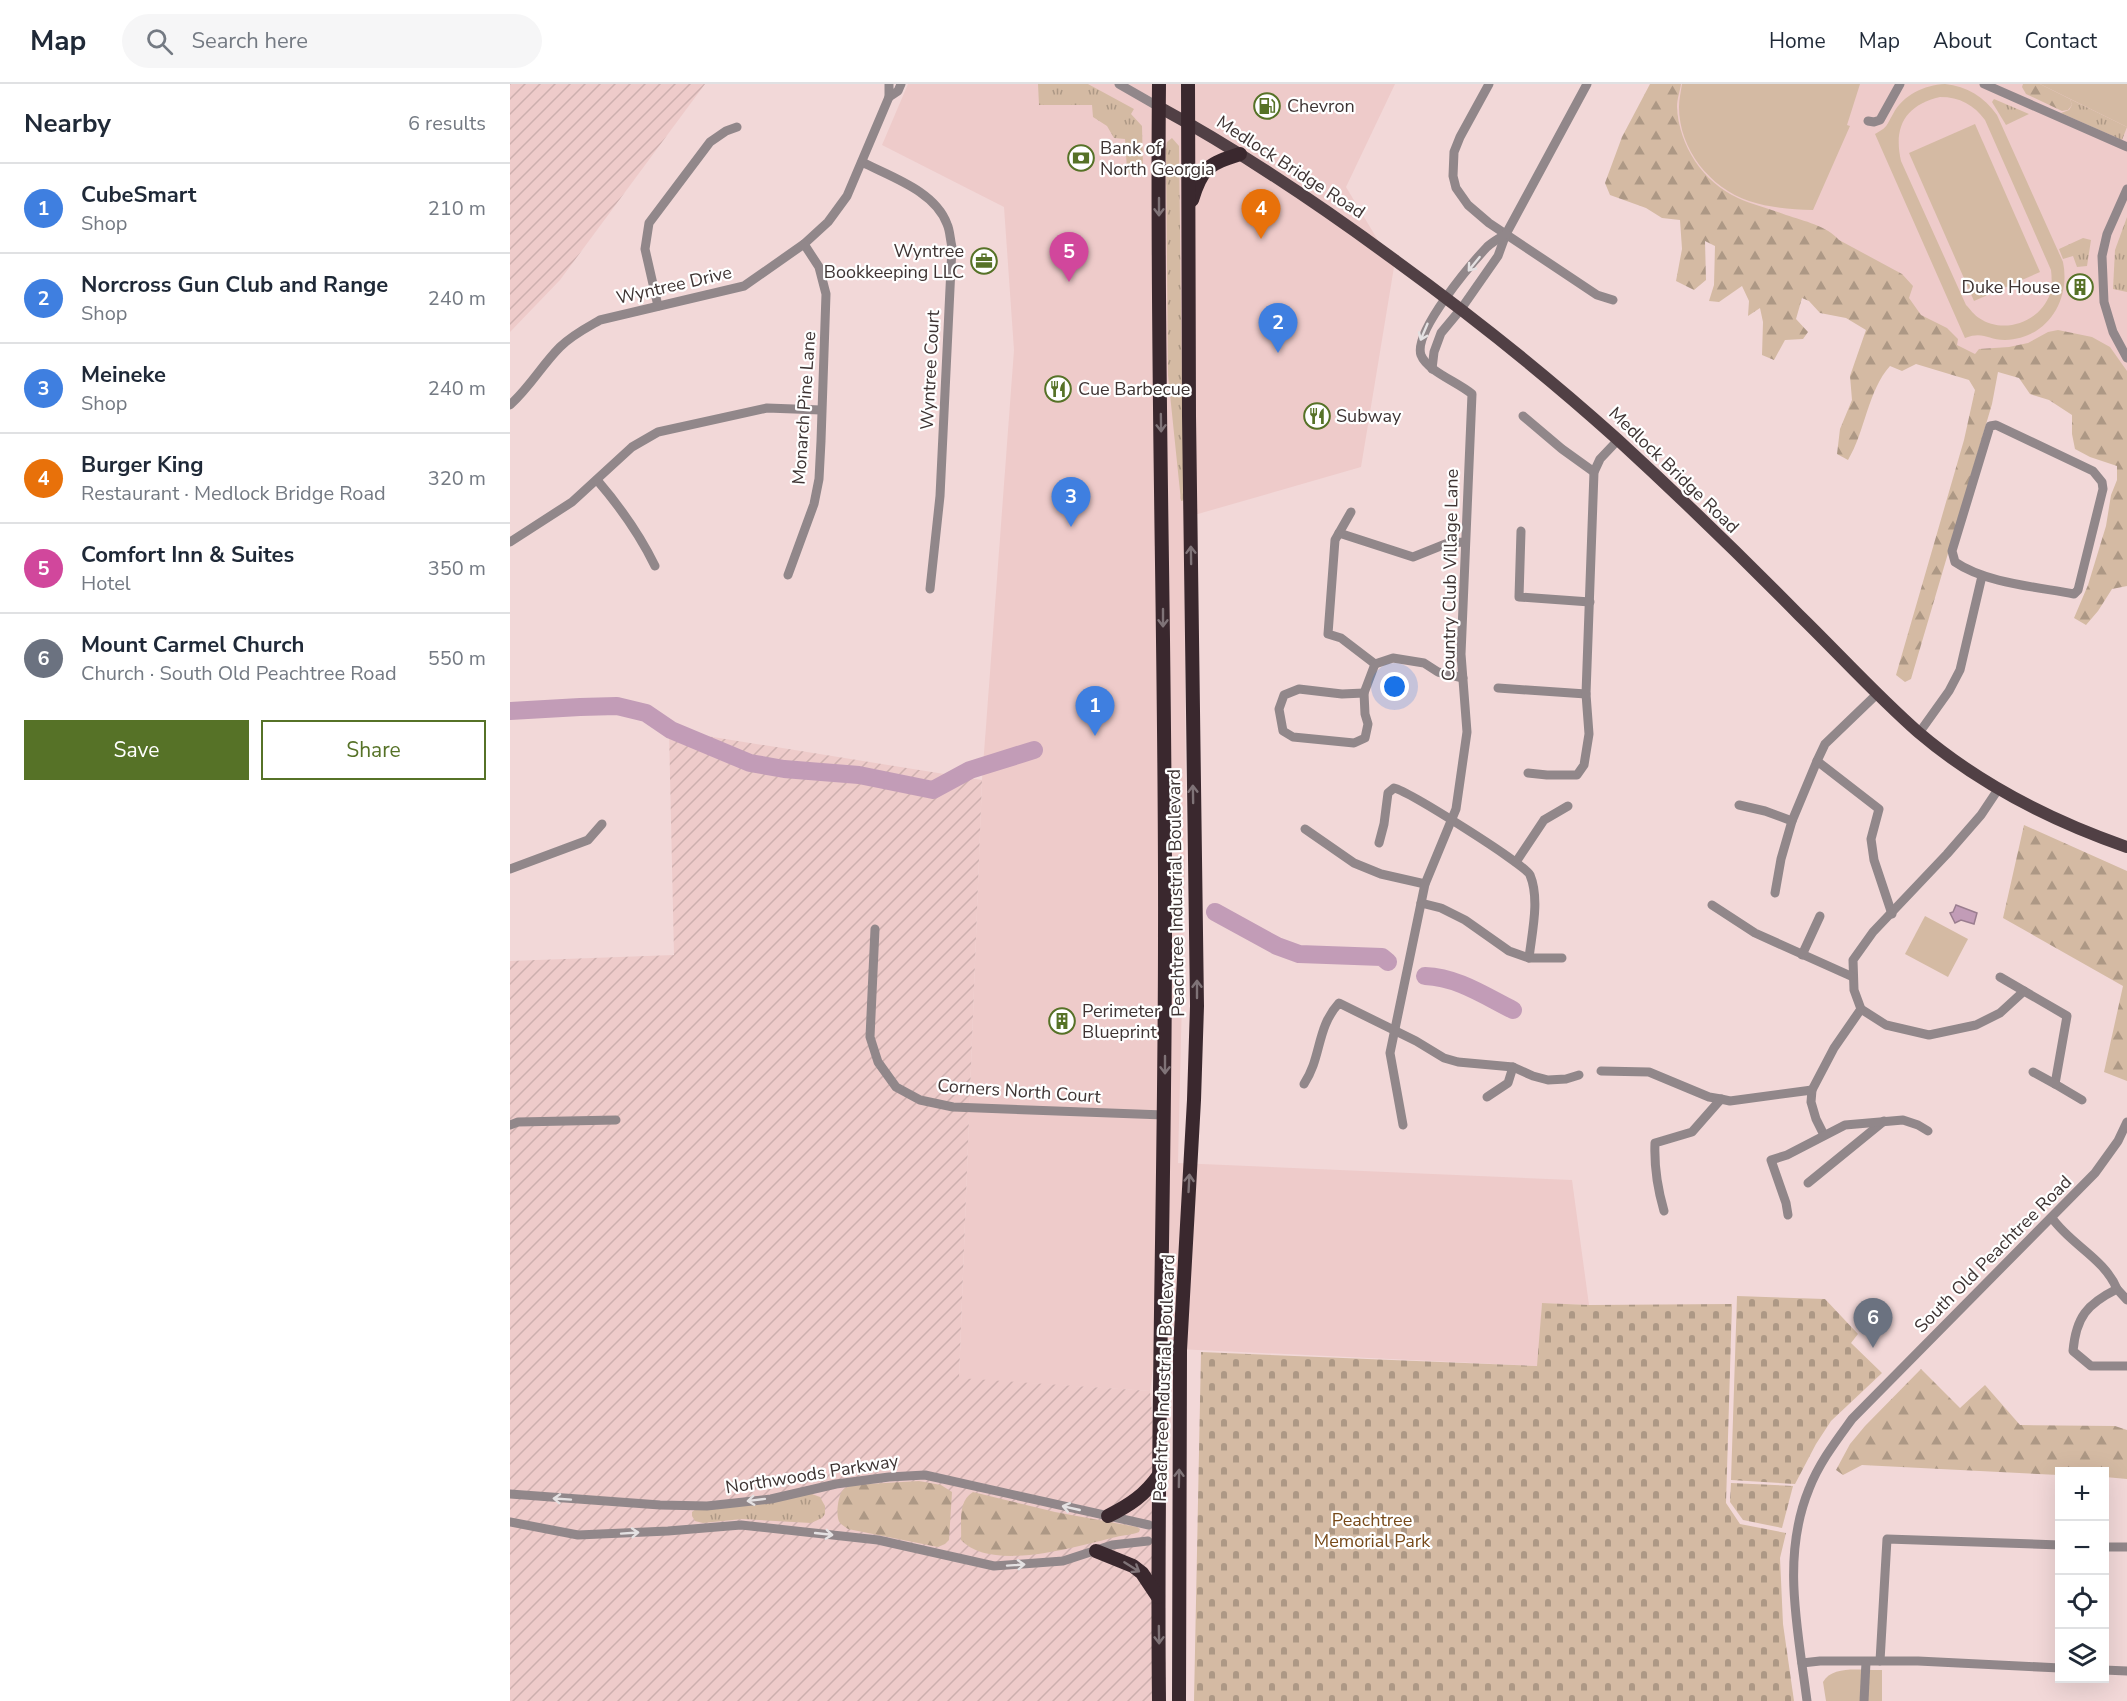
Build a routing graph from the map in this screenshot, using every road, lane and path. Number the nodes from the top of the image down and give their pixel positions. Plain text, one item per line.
1 (889, 84) edge
2 (901, 84) edge
3 (1119, 84) edge
4 (1159, 84) edge
5 (1188, 84) edge
6 (1489, 84) edge
7 (1587, 84) edge
8 (1900, 84) edge
9 (1984, 84) edge
10 (889, 97) junction
11 (1159, 106) junction
12 (1868, 121) dead end
13 (1188, 123) junction
14 (737, 127) dead end
15 (2127, 147) edge
16 (1240, 154) junction
17 (862, 162) junction
18 (2127, 189) edge
19 (1188, 213) junction
20 (1506, 234) junction
21 (804, 244) junction
22 (1446, 298) junction
23 (1613, 300) dead end
24 (658, 306) junction
25 (1461, 309) junction
26 (2127, 358) edge
27 (1432, 369) junction
28 (510, 405) edge
29 (821, 410) junction
30 (1523, 416) dead end
31 (1618, 440) junction
32 (1594, 472) junction
33 (597, 480) junction
34 (1351, 512) dead end
35 (1521, 531) dead end
36 (1339, 533) junction
37 (510, 542) edge
38 (1465, 542) junction
39 (655, 566) dead end
40 (788, 575) dead end
41 (1982, 576) junction
42 (930, 589) dead end
43 (1590, 602) junction
44 (1376, 664) junction
45 (1463, 678) junction
46 (1498, 688) dead end
47 (1364, 693) junction
48 (1586, 694) junction
49 (1877, 694) junction
50 (1919, 733) junction
51 (1817, 761) junction
52 (1528, 773) dead end
53 (1999, 788) junction
54 (1738, 805) dead end
55 (1568, 806) dead end
56 (1452, 819) junction
57 (1792, 822) junction
58 (602, 824) dead end
59 (1305, 829) dead end
60 (1379, 843) dead end
61 (2127, 848) edge
62 (1516, 862) junction
63 (510, 869) edge
64 (1425, 884) junction
65 (1775, 893) dead end
66 (1421, 903) junction
67 (1712, 905) dead end
68 (1892, 914) junction
69 (1820, 916) dead end
70 (875, 929) dead end
71 (1802, 955) junction
72 (1529, 958) junction
73 (1562, 958) dead end
74 (1853, 977) junction
75 (2000, 977) dead end
76 (2024, 991) junction
77 (1861, 1009) junction
78 (1396, 1031) junction
79 (1513, 1067) junction
80 (1601, 1071) dead end
81 (2033, 1072) dead end
82 (1579, 1075) dead end
83 (1304, 1084) dead end
84 (2055, 1084) junction
85 (1812, 1090) junction
86 (1487, 1097) dead end
87 (1721, 1099) junction
88 (2082, 1100) dead end
89 (1164, 1115) junction
90 (616, 1120) dead end
91 (1884, 1121) junction
92 (2127, 1122) edge
93 (510, 1125) edge
94 (1403, 1125) dead end
95 (1928, 1131) dead end
96 (1824, 1135) junction
97 (1808, 1183) dead end
98 (1664, 1211) dead end
99 (1788, 1215) dead end
100 (2052, 1218) junction
101 (2118, 1289) junction
102 (2127, 1300) edge
103 (2127, 1366) edge
104 (1159, 1475) junction
105 (510, 1494) edge
106 (1108, 1516) junction
107 (510, 1522) edge
108 (1149, 1525) dead end
109 (1148, 1541) dead end
110 (2055, 1545) edge
111 (2109, 1547) edge
112 (2127, 1547) edge
113 (1096, 1551) junction
114 (1158, 1597) junction
115 (1880, 1661) junction
116 (1866, 1662) junction
117 (1802, 1664) junction
118 (2055, 1668) edge
119 (2109, 1670) edge
120 (2127, 1671) edge
121 (1159, 1701) edge
122 (1179, 1701) edge
123 (1807, 1701) edge
124 (1864, 1701) edge

1 - 10 street, Wyntree Drive
2 - 10 street, Wyntree Drive
3 - 11 street
4 - 11 highway, Peachtree Industrial Boulevard
5 - 13 highway, Peachtree Industrial Boulevard
6 - 20 street
7 - 20 street
8 - 12 street
9 - 15 street
10 - 17 street, Wyntree Drive
11 - 13 main road, Medlock Bridge Road
11 -> 89 highway, Peachtree Industrial Boulevard
13 - 16 main road, Medlock Bridge Road
13 - 19 highway, Peachtree Industrial Boulevard
14 - 24 street
16 - 19 highway
16 - 22 main road, Medlock Bridge Road
17 - 21 street, Wyntree Drive
17 - 42 street, Wyntree Court
18 - 26 street
122 -> 19 highway, Peachtree Industrial Boulevard
20 -> 22 street
20 - 23 street
20 - 25 street
21 - 24 street, Wyntree Drive
21 - 29 street, Monarch Pine Lane
22 - 25 main road, Medlock Bridge Road
22 -> 27 street
24 - 28 street, Wyntree Drive
25 - 27 street
25 - 31 main road, Medlock Bridge Road
27 - 38 street, Country Club Village Lane
29 - 33 street
29 - 40 street, Monarch Pine Lane
30 - 32 street
31 - 32 street
31 - 49 main road, Medlock Bridge Road
32 - 43 street
33 - 37 street
33 - 39 street
34 - 36 street
35 - 43 street
36 - 38 street
36 - 44 street
38 - 45 street, Country Club Village Lane
41 - 41 street
41 - 50 street
43 - 48 street
44 - 45 street
44 - 47 street
45 - 56 street, Country Club Village Lane
46 - 48 street
47 - 47 street
48 - 52 street
49 - 50 main road, Medlock Bridge Road
49 - 51 street
50 - 53 main road, Medlock Bridge Road
51 - 57 street
51 - 68 street
53 - 61 main road, Medlock Bridge Road
53 - 68 street
54 - 57 street
55 - 62 street
56 - 60 street
56 - 62 street
56 - 64 street, Country Club Village Lane
57 - 65 street
58 - 63 street
59 - 64 street
62 - 72 street
64 - 66 street, Country Club Village Lane
66 - 72 street
66 - 78 street, Country Club Village Lane
67 - 71 street
68 - 74 street
69 - 71 street
70 - 89 street, Corners North Court
71 - 74 street
72 - 73 street
74 - 77 street
75 - 76 street
76 - 77 street
76 - 84 street
77 - 85 street
78 - 79 street
78 - 83 street
78 - 94 street, Country Club Village Lane
79 - 82 street
79 - 86 street
80 - 87 street
81 - 84 street
84 - 88 street
85 - 87 street
85 - 96 street
87 - 98 street
89 - 104 highway, Peachtree Industrial Boulevard
90 - 93 street
91 - 95 street
91 - 96 street
91 - 97 street
92 - 100 street, South Old Peachtree Road
96 - 99 street
100 - 101 street
100 - 117 street, South Old Peachtree Road
101 - 102 street
101 - 103 street
104 - 106 highway
104 - 114 highway, Peachtree Industrial Boulevard
106 -> 105 street, Northwoods Parkway
106 - 108 street, Northwoods Parkway
107 -> 113 street
109 - 113 street
110 - 115 street
111 - 112 street
113 -> 114 highway
114 -> 121 highway, Peachtree Industrial Boulevard
115 - 116 street
115 - 118 street
116 - 117 street
116 - 124 street
117 - 123 street, South Old Peachtree Road
119 - 120 street

